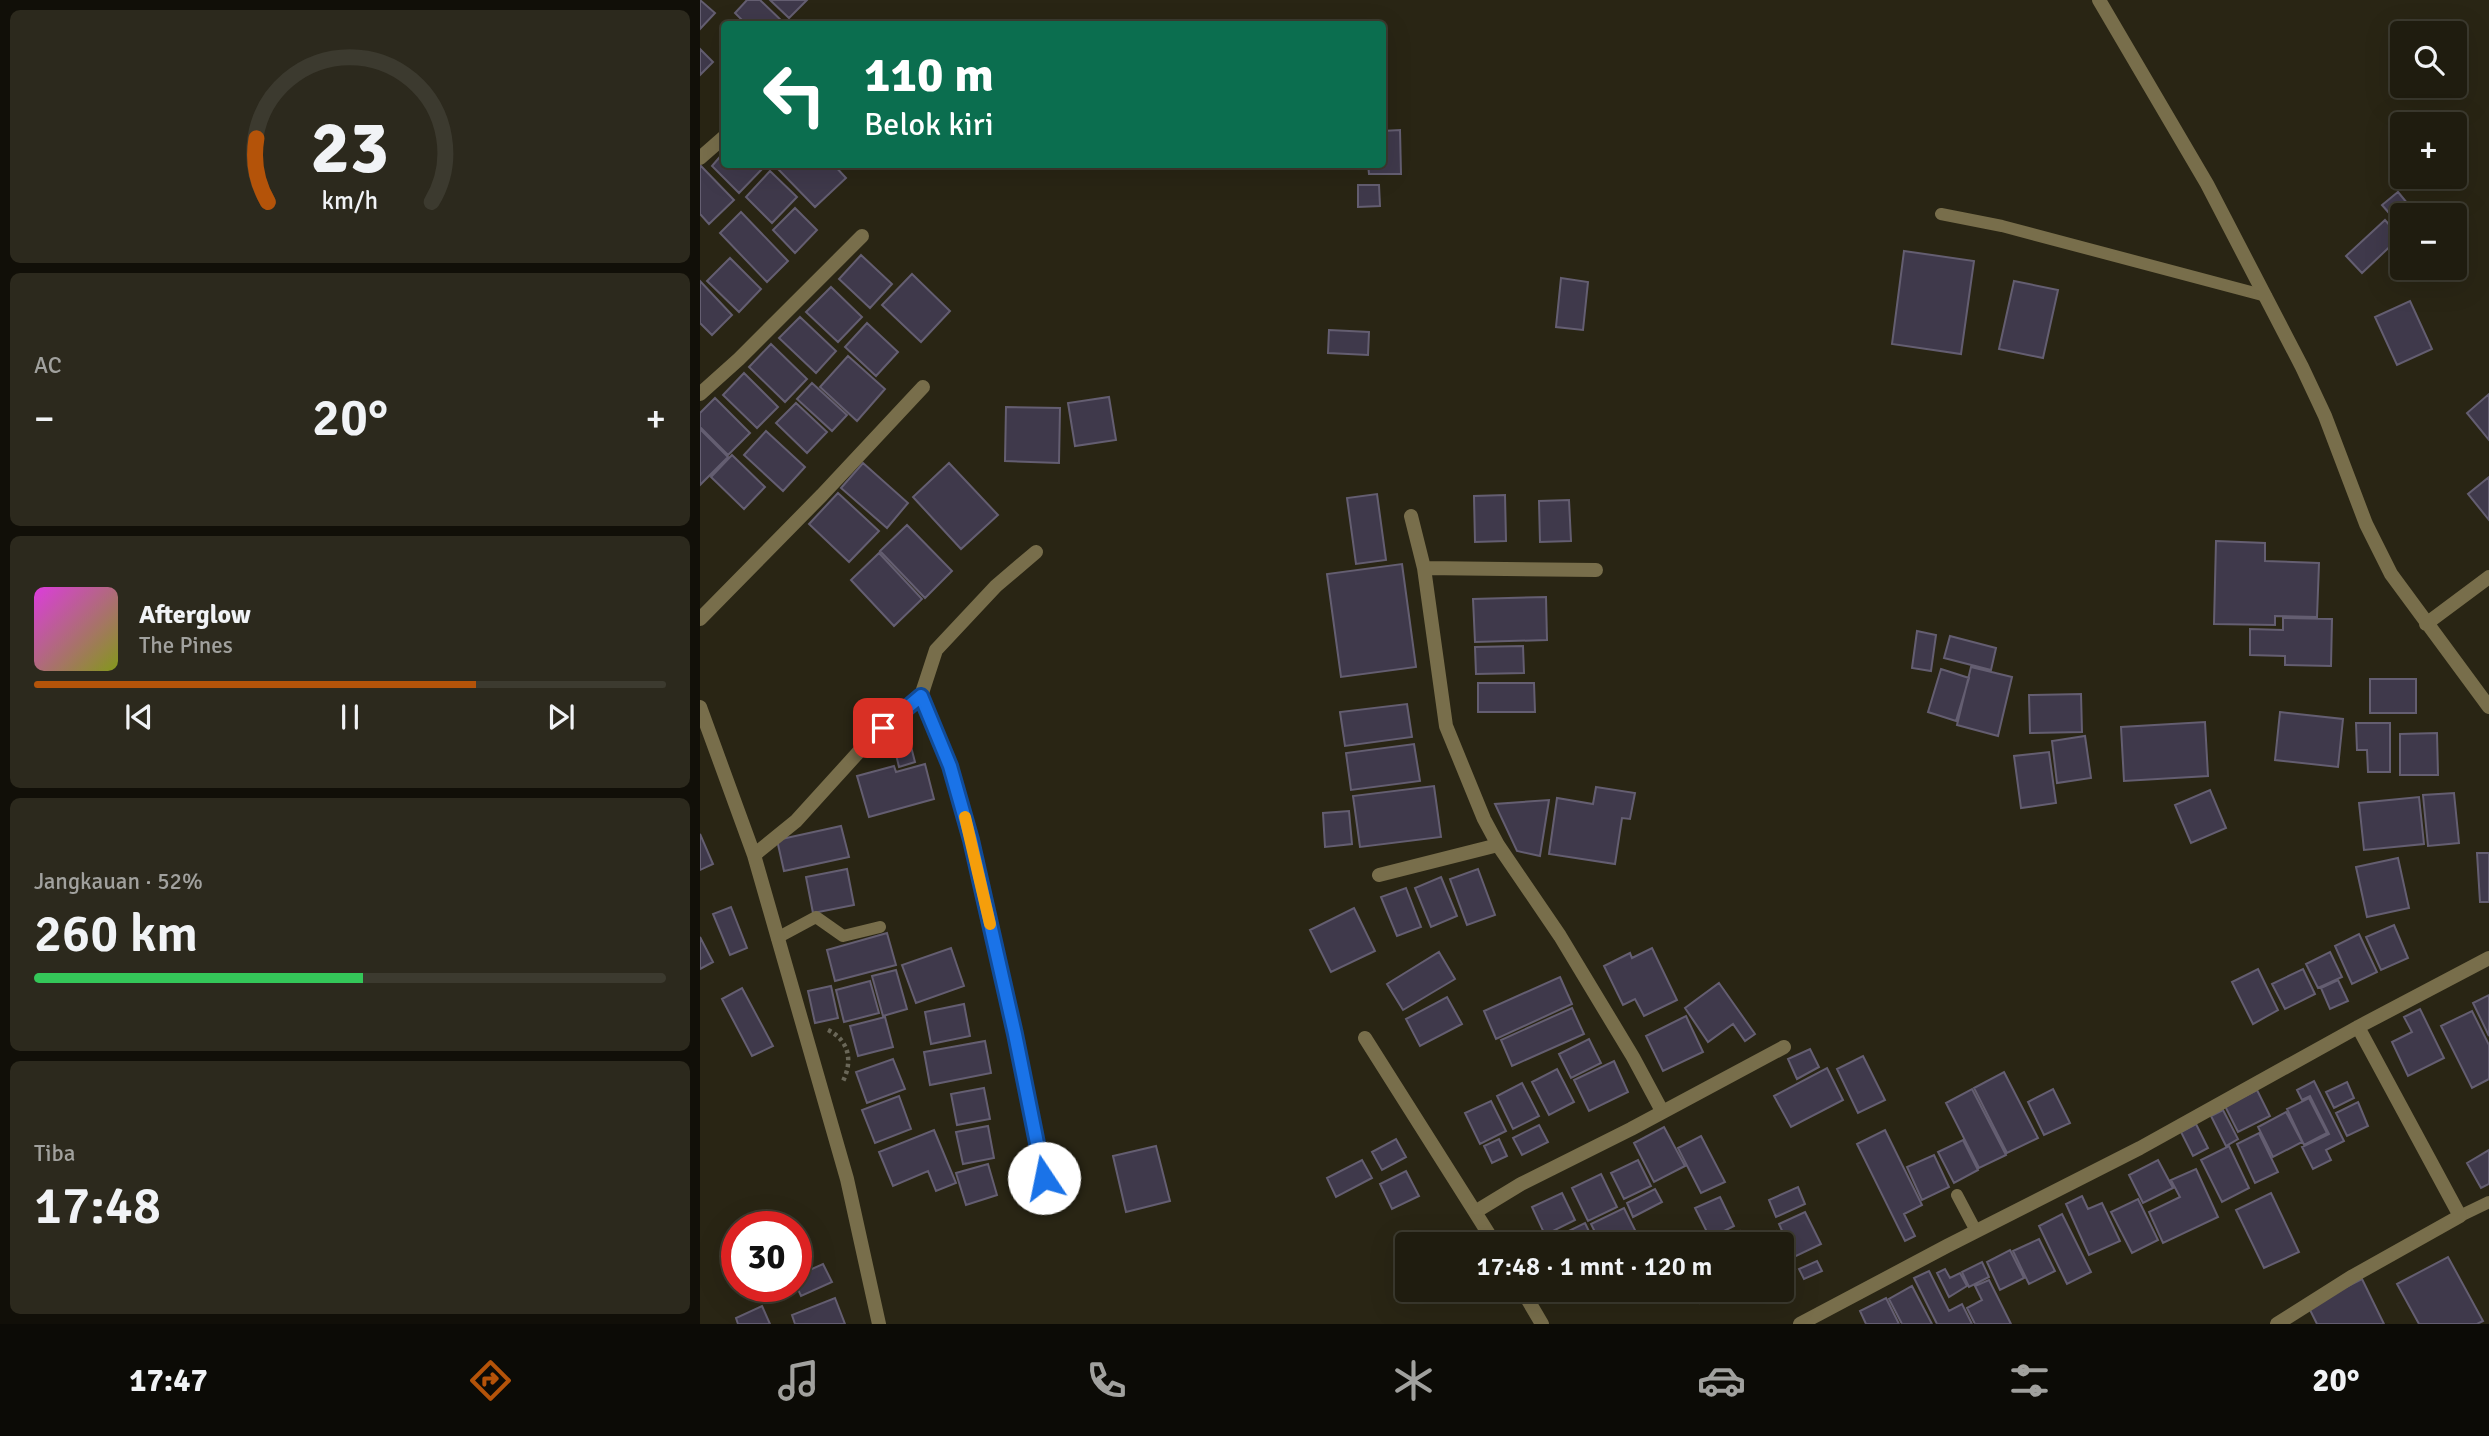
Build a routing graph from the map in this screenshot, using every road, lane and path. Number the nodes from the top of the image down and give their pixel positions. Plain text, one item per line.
1 (2099, 0) edge
2 (721, 140) edge
3 (700, 159) edge
4 (1941, 214) dead end
5 (862, 236) dead end
6 (2266, 296) junction
7 (923, 387) dead end
8 (700, 394) edge
9 (1411, 516) dead end
10 (1036, 552) dead end
11 (1424, 568) junction
12 (1597, 569) dead end
13 (2489, 577) edge
14 (700, 619) edge
15 (2426, 624) junction
16 (921, 696) junction
17 (700, 707) edge
18 (2489, 708) edge
19 (1498, 845) junction
20 (754, 855) junction
21 (1379, 875) dead end
22 (880, 927) dead end
23 (777, 938) junction
24 (2489, 958) edge
25 (2358, 1027) junction
26 (1365, 1038) dead end
27 (1784, 1047) dead end
28 (1662, 1111) junction
29 (1957, 1195) dead end
30 (2489, 1202) edge
31 (1049, 1203) dead end
32 (1475, 1212) junction
33 (2460, 1216) junction
34 (1976, 1231) junction
35 (1488, 1232) edge
36 (1529, 1302) edge
37 (2282, 1323) edge
38 (879, 1324) edge
39 (1542, 1324) edge
40 (1800, 1324) edge

1 - 6 street
2 - 3 street
4 - 6 lane
5 - 8 street
6 - 15 street
7 - 14 street
9 - 11 street
10 - 16 street
11 - 12 street
11 - 19 street
13 - 15 street
15 - 18 street
16 - 20 street
16 - 31 street
17 - 20 street
19 - 21 street
19 - 28 street
20 - 23 street
22 - 23 lane
23 - 38 street
24 - 25 street
25 - 33 street
25 - 34 street
26 - 32 street
27 - 28 street
28 - 32 street
29 - 34 lane
30 - 33 lane
32 - 35 street
33 - 37 street
34 - 40 street
36 - 39 street

